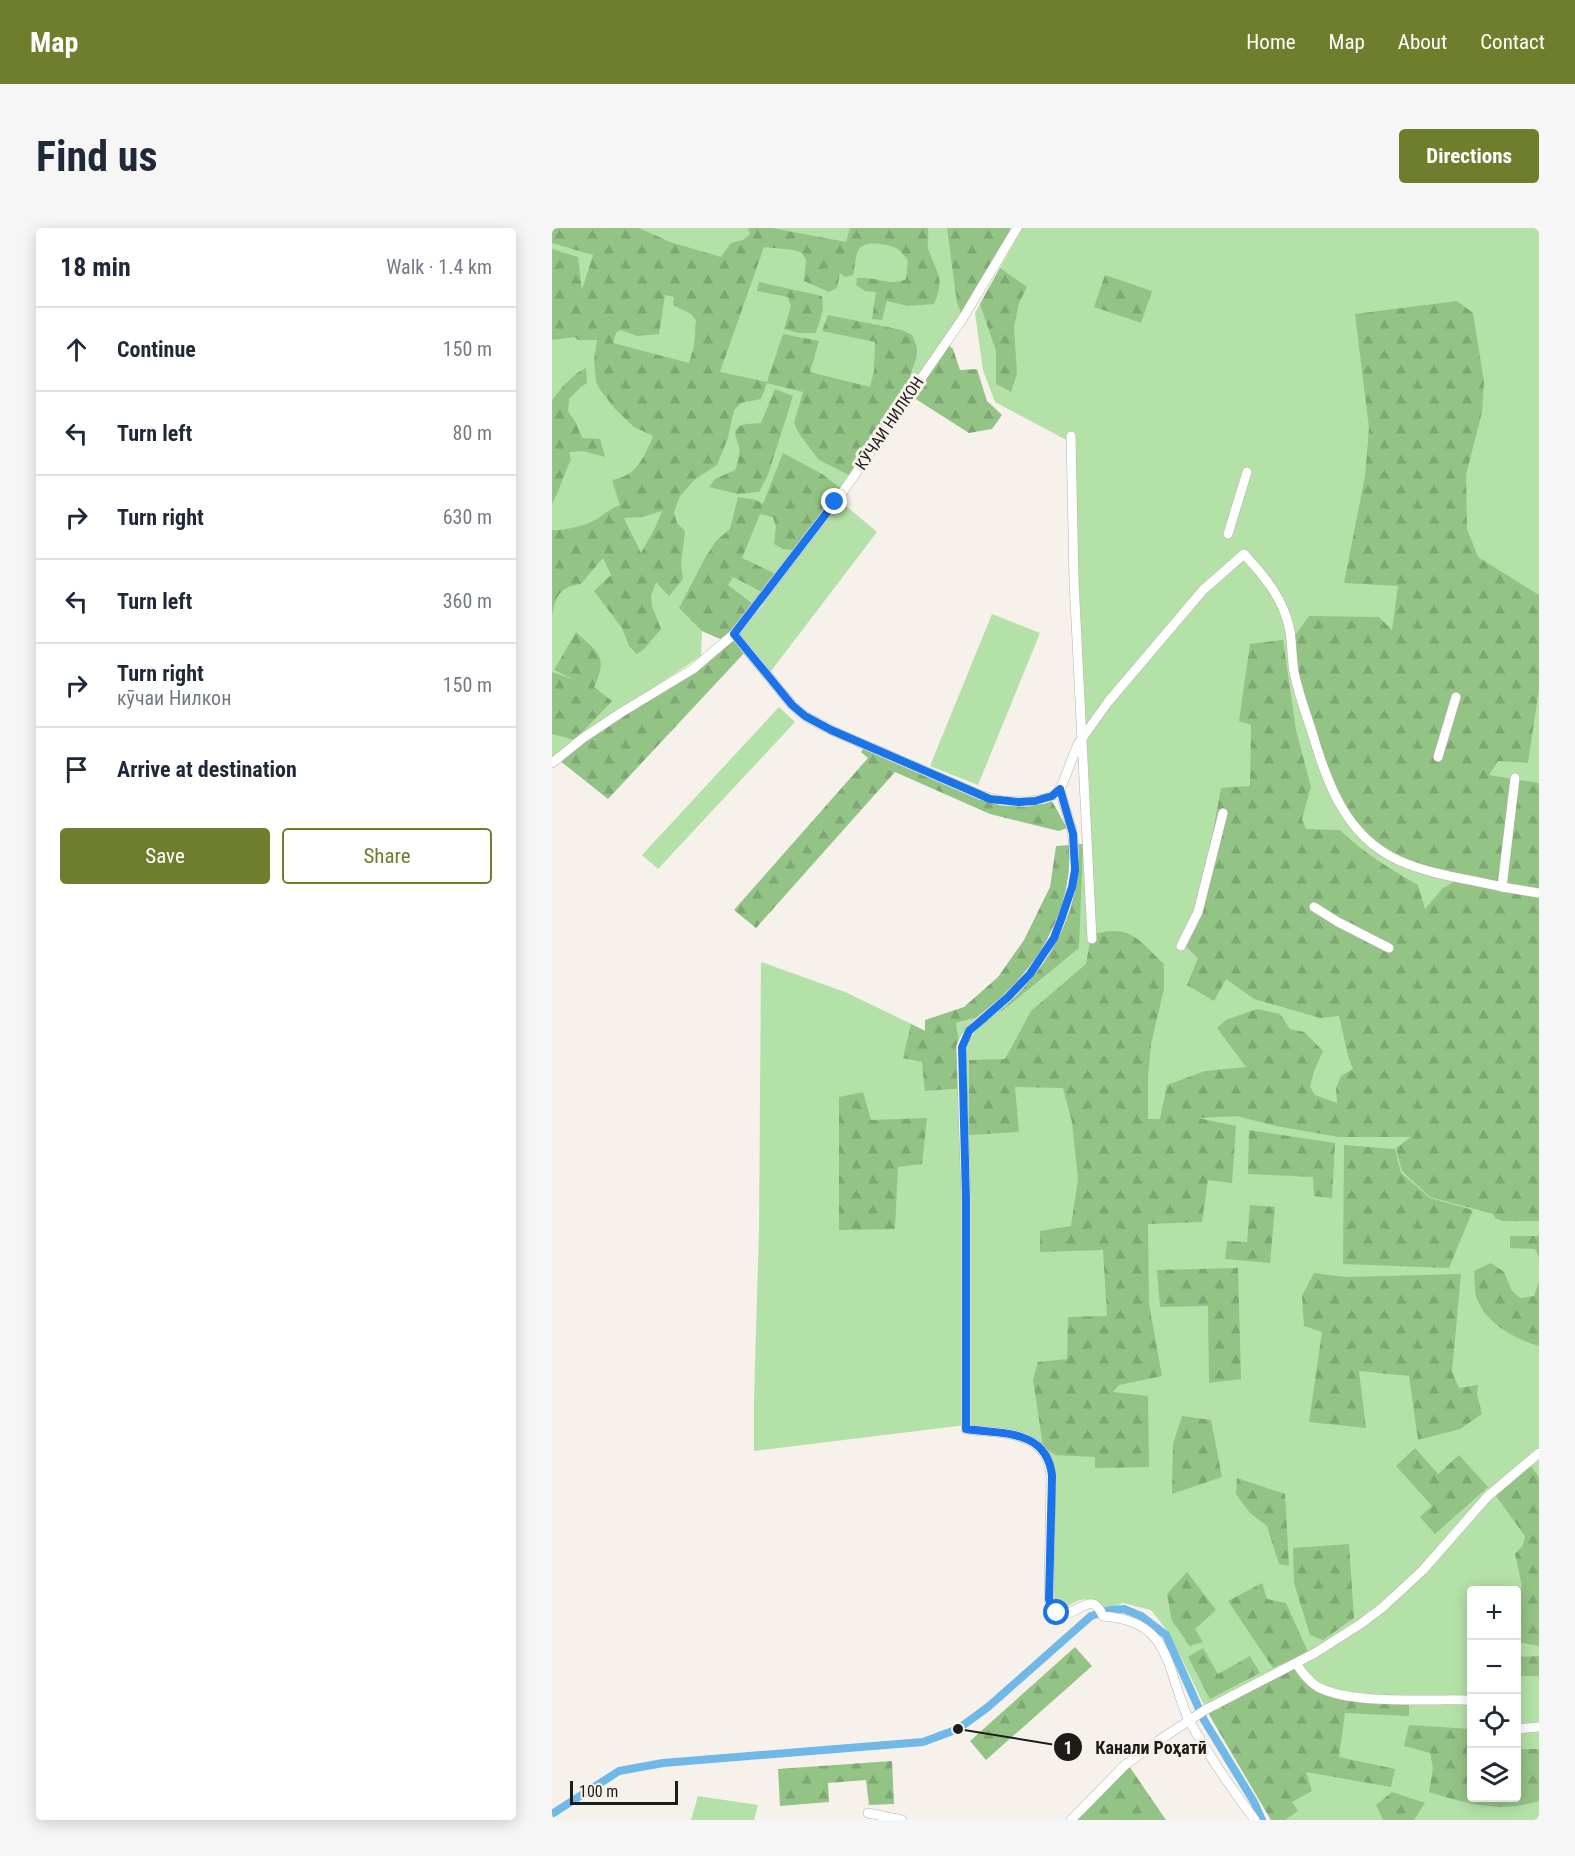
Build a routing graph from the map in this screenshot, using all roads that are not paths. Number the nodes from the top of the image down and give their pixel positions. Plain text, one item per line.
1 (1017, 228) edge
2 (1071, 436) dead end
3 (1247, 472) dead end
4 (1228, 534) dead end
5 (734, 634) junction
6 (1456, 697) dead end
7 (1082, 738) junction
8 (1438, 757) dead end
9 (552, 763) edge
10 (1515, 778) dead end
11 (1060, 789) junction
12 (1223, 813) dead end
13 (1502, 886) junction
14 (1539, 893) edge
15 (1314, 907) dead end
16 (1092, 939) dead end
17 (1181, 946) dead end
18 (1389, 948) dead end
19 (1539, 1453) edge
20 (1296, 1663) junction
21 (1467, 1701) edge
22 (1191, 1719) junction
23 (1539, 1727) edge
24 (1521, 1729) edge
25 (868, 1813) dead end
26 (902, 1820) edge
27 (1071, 1820) edge
28 (1255, 1820) edge

1 - 5 street, КӮЧАИ НИЛКОН
2 - 7 street
3 - 4 street
5 - 9 street, КӮЧАИ НИЛКОН
5 - 11 street
6 - 8 street
7 - 11 street
7 - 13 street
7 - 16 street
10 - 13 street
11 - 22 street
12 - 17 street
13 - 14 street
15 - 18 street
19 - 20 street
20 - 21 street
20 - 22 street
22 - 27 street
22 - 28 street
23 - 24 street
25 - 26 street

